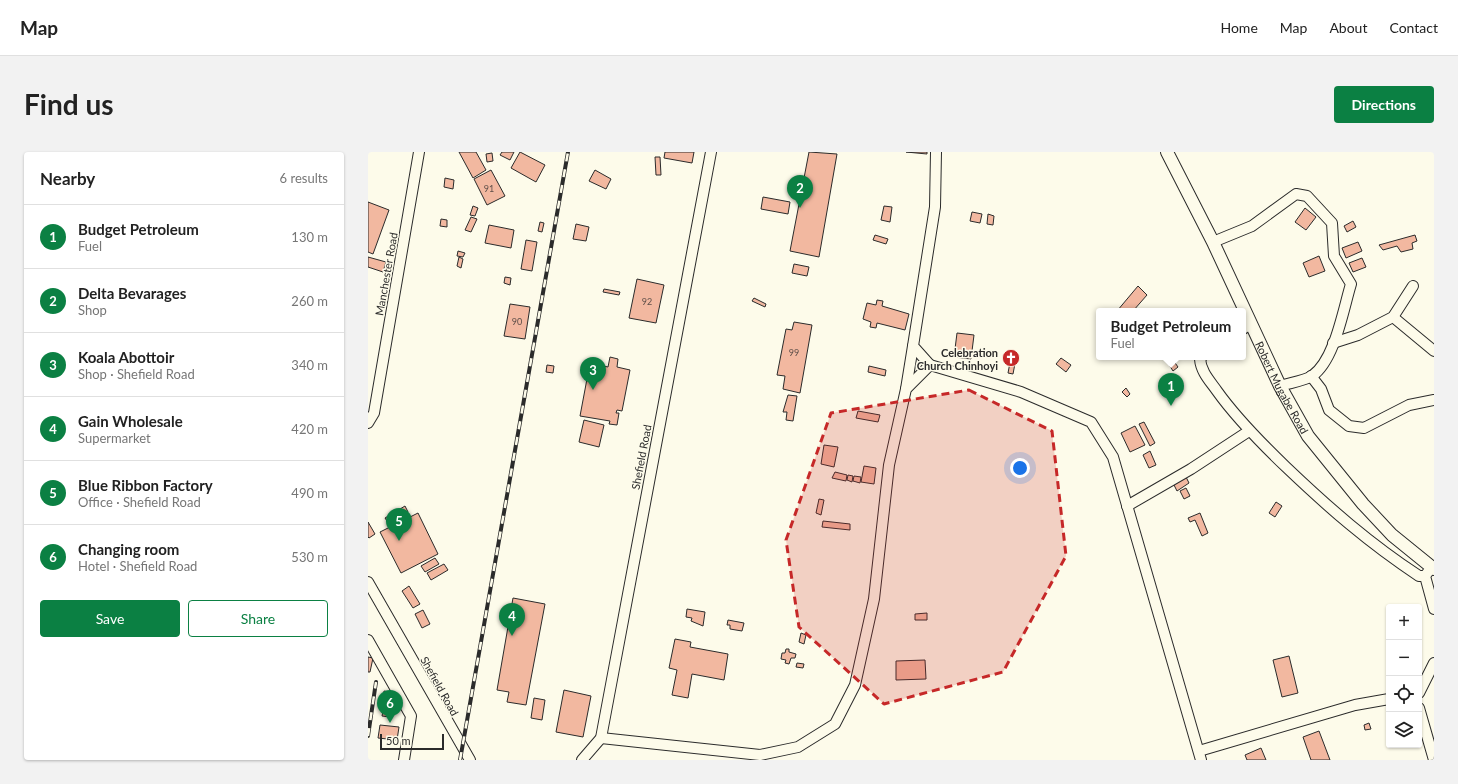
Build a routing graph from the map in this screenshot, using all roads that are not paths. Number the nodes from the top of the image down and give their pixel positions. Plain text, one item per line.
1 (419, 152) edge
2 (711, 152) edge
3 (936, 152) edge
4 (1167, 152) edge
5 (1213, 242) junction
6 (1413, 286) dead end
7 (1240, 308) edge
8 (1393, 317) junction
9 (1247, 326) edge
10 (1333, 343) junction
11 (913, 346) junction
12 (1434, 351) edge
13 (1200, 360) edge
14 (930, 365) junction
15 (1311, 376) junction
16 (1280, 386) junction
17 (906, 389) junction
18 (1434, 400) edge
19 (368, 423) edge
20 (1249, 431) junction
21 (1127, 506) junction
22 (1430, 571) edge
23 (368, 582) edge
24 (1434, 608) edge
25 (368, 640) edge
26 (1434, 663) edge
27 (1422, 687) edge
28 (1386, 700) edge
29 (1420, 712) edge
30 (601, 738) junction
31 (1200, 755) edge
32 (1433, 756) edge
33 (404, 760) edge
34 (470, 760) edge
35 (582, 760) edge

1 - 19 street, Manchester Road
2 - 30 street, Shefield Road
3 - 11 street
4 - 5 main road, Robert Mugabe Road
5 - 7 main road, Robert Mugabe Road
5 - 10 street
6 - 8 street
8 - 10 street
8 - 12 street
9 - 16 main road, Robert Mugabe Road
10 - 15 street
11 - 14 street
11 - 17 street
13 - 20 street
14 - 17 street
14 - 21 street
15 - 16 street
15 - 18 street
16 - 22 main road, Robert Mugabe Road
17 - 30 street
20 - 21 street
20 - 22 street
21 - 31 street
22 - 24 street
23 - 34 street, Shefield Road
25 - 33 street
26 - 27 street
28 - 31 street
29 - 32 street
30 - 35 street

